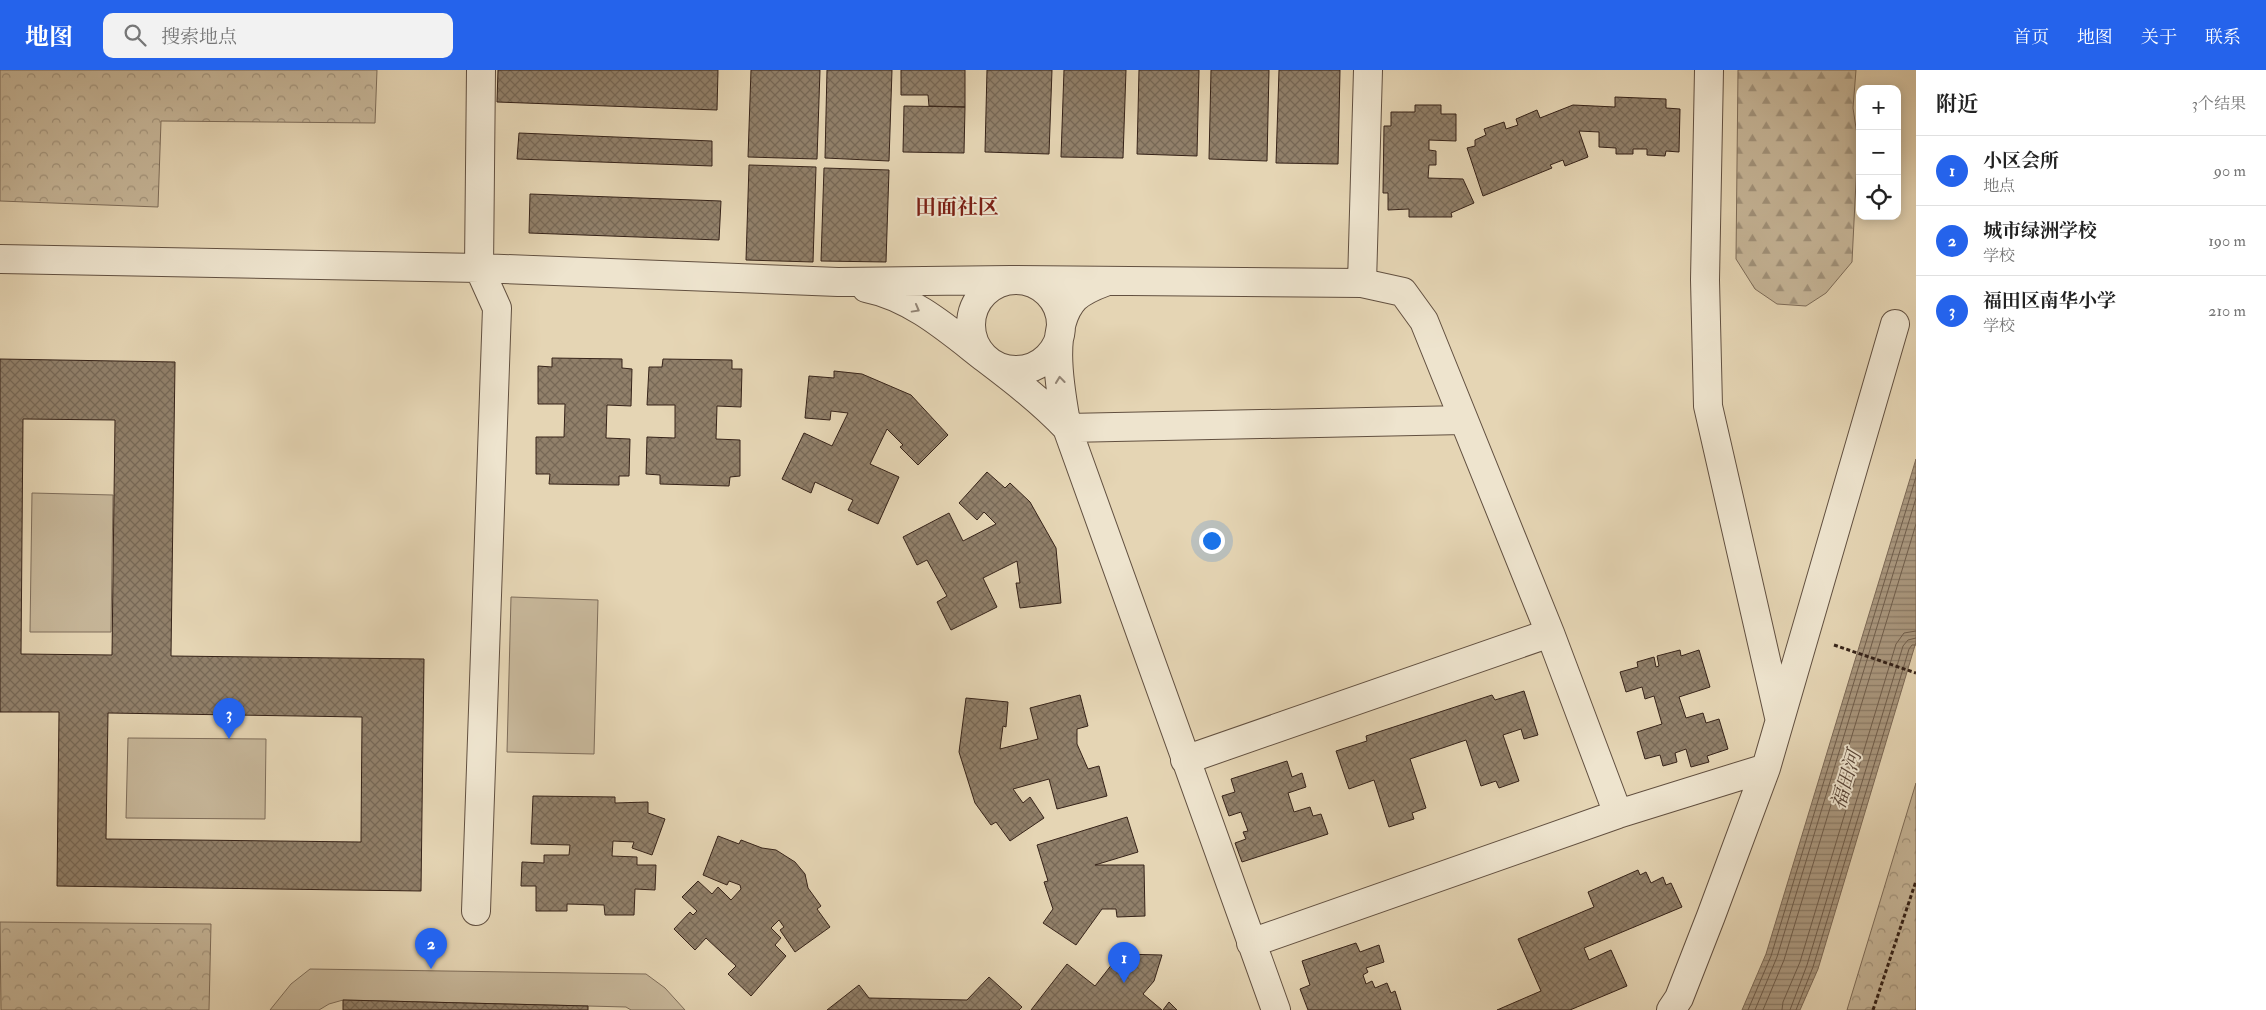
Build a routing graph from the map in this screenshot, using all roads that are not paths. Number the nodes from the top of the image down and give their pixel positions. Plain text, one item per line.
1 (482, 70) edge
2 (1368, 70) edge
3 (1709, 70) edge
4 (0, 259) edge
5 (479, 268) junction
6 (1011, 280) junction
7 (1109, 281) junction
8 (838, 282) junction
9 (1362, 283) junction
10 (1895, 324) dead end
11 (1061, 329) junction
12 (986, 358) junction
13 (1464, 420) junction
14 (1067, 428) junction
15 (1550, 633) junction
16 (1780, 719) junction
17 (1185, 760) junction
18 (1766, 768) junction
19 (1618, 814) junction
20 (476, 911) dead end
21 (1252, 943) junction
22 (1276, 1010) edge
23 (1671, 1010) edge

1 - 5 street
2 - 9 street
3 - 16 street
4 - 5 street
5 - 8 street
5 - 20 street
6 - 7 street
6 - 8 street
6 - 11 street
6 - 12 street
7 - 9 street
7 - 11 street
8 -> 12 street
9 - 13 street
10 - 16 street
11 - 12 street
14 -> 11 street
12 - 14 street
13 - 14 street
13 - 15 street
14 - 17 street
15 - 17 street
15 - 19 street
16 - 18 street
17 - 21 street
18 - 19 street
18 - 23 street
19 - 21 street
21 - 22 street

